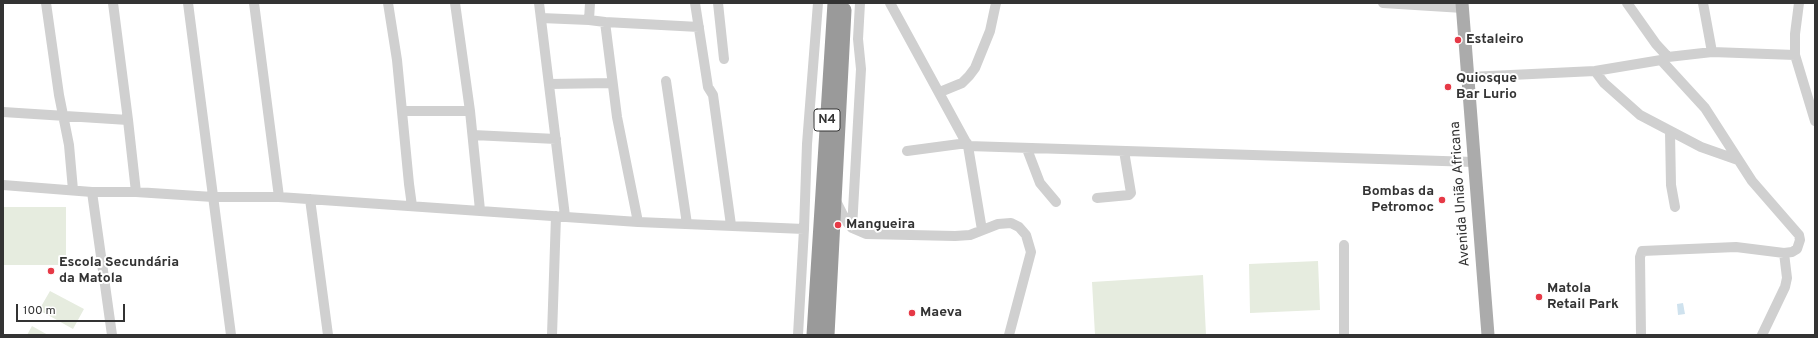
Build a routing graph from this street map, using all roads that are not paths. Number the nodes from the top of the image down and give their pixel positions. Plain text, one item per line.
1 (46, 3) edge
2 (113, 3) edge
3 (188, 3) edge
4 (254, 3) edge
5 (388, 3) edge
6 (455, 3) edge
7 (539, 3) edge
8 (590, 3) edge
9 (695, 3) edge
10 (718, 3) edge
11 (818, 3) edge
12 (834, 3) edge
13 (845, 3) edge
14 (860, 3) edge
15 (890, 3) edge
16 (996, 3) edge
17 (1383, 3) edge
18 (1628, 3) edge
19 (1703, 3) edge
20 (1799, 3) edge
21 (1462, 6) edge
22 (541, 18) junction
23 (588, 20) junction
24 (605, 22) junction
25 (699, 27) junction
26 (1712, 52) junction
27 (1795, 55) junction
28 (724, 59) dead end
29 (1664, 59) junction
30 (1595, 71) junction
31 (1469, 77) junction
32 (666, 81) dead end
33 (612, 83) junction
34 (549, 84) junction
35 (940, 92) junction
36 (402, 111) junction
37 (470, 111) junction
38 (3, 112) edge
39 (63, 115) junction
40 (128, 120) junction
41 (1815, 121) edge
42 (1670, 132) junction
43 (473, 135) junction
44 (556, 139) junction
45 (968, 144) junction
46 (1027, 148) junction
47 (907, 151) dead end
48 (1124, 151) junction
49 (1738, 160) junction
50 (1474, 162) junction
51 (3, 186) edge
52 (73, 190) junction
53 (92, 192) junction
54 (136, 192) junction
55 (213, 197) junction
56 (279, 197) junction
57 (834, 197) junction
58 (1097, 198) dead end
59 (310, 199) junction
60 (1056, 202) dead end
61 (412, 206) junction
62 (1675, 207) dead end
63 (480, 210) junction
64 (561, 216) junction
65 (638, 222) junction
66 (687, 224) junction
67 (731, 225) junction
68 (852, 228) junction
69 (804, 229) junction
70 (982, 230) junction
71 (1344, 246) dead end
72 (1784, 253) junction
73 (112, 335) edge
74 (232, 335) edge
75 (328, 335) edge
76 (552, 335) edge
77 (798, 335) edge
78 (814, 335) edge
79 (827, 335) edge
80 (1009, 335) edge
81 (1344, 335) edge
82 (1488, 335) edge
83 (1641, 335) edge
84 (1762, 335) edge

1 - 39 street
2 - 40 street
3 - 55 street
4 - 56 street
5 - 36 street
6 - 37 street
7 - 22 street
8 - 23 street
9 - 25 street
10 - 28 street
11 - 69 street
12 - 78 highway, N4
13 - 57 highway, N4
14 - 68 street
15 - 35 street
16 - 35 street
17 - 21 street
18 - 29 street
19 - 26 street
20 - 27 street
21 - 31 main road, Avenida União Africana
22 - 23 street
22 - 34 street
23 - 24 street
24 - 25 street
24 - 33 street
25 - 67 street
26 - 27 street
26 - 29 street
27 - 41 street
29 - 30 street
29 - 49 street
30 - 31 street
30 - 42 street
31 - 50 main road, Avenida União Africana
32 - 66 street
33 - 34 street
33 - 65 street
34 - 44 street
35 - 45 street
36 - 37 street
36 - 61 street
37 - 43 street
38 - 39 street
39 - 40 street
39 - 52 street
40 - 54 street
42 - 49 street
42 - 62 street
43 - 44 street
43 - 63 street
44 - 64 street
45 - 46 street
45 - 47 street
45 - 70 street
46 - 48 street
46 - 60 street
48 - 50 street
48 - 58 street
49 - 72 street
50 - 82 main road, Avenida União Africana
51 - 52 street
52 - 53 street
53 - 54 street
53 - 73 street
54 - 55 street
55 - 56 street
55 - 74 street
56 - 59 street
57 - 68 street
57 - 79 highway, N4
59 - 61 street
59 - 75 street
61 - 63 street
63 - 64 street
64 - 65 street
64 - 76 street
65 - 66 street
66 - 67 street
67 - 69 street
68 - 70 street
69 - 77 street
70 - 80 street
71 - 81 street
72 - 83 street
72 - 84 street

